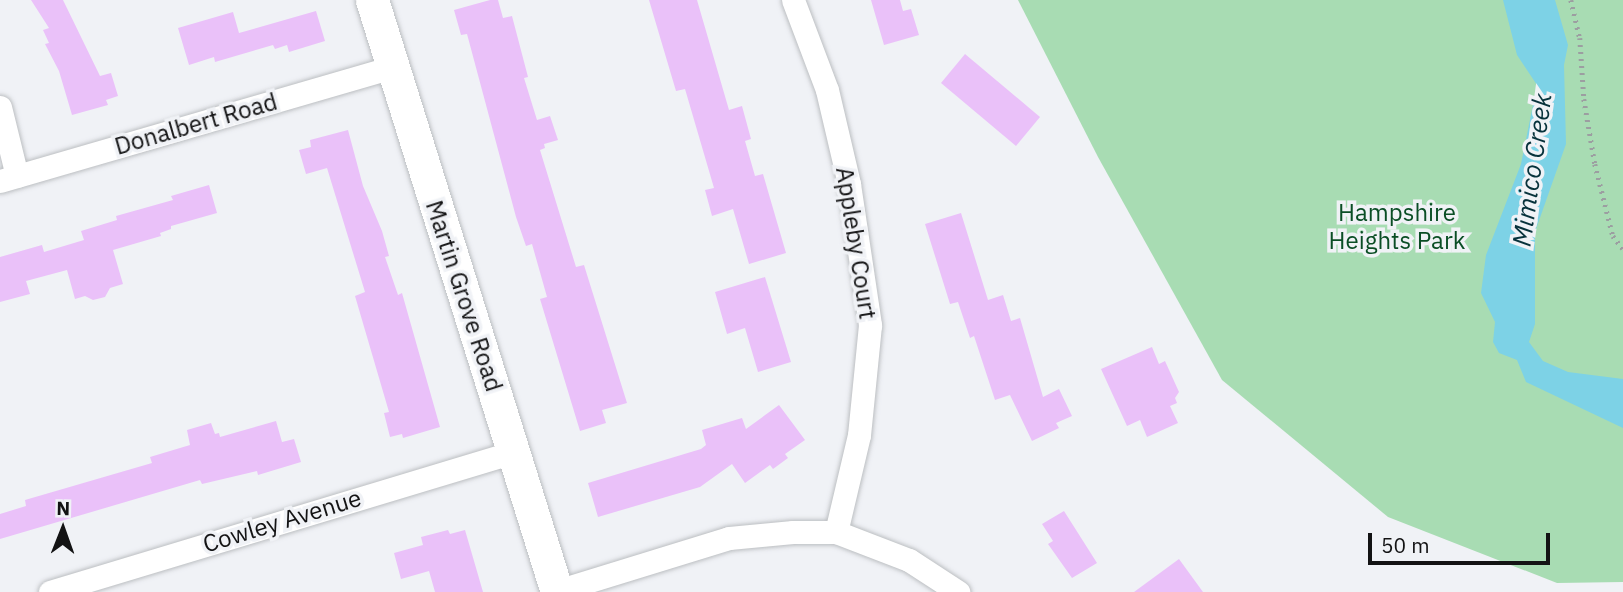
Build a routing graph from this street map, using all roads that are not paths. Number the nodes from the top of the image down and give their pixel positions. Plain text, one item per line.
1 (372, 0) edge
2 (793, 0) edge
3 (392, 67) junction
4 (0, 107) edge
5 (9, 178) edge
6 (513, 452) junction
7 (836, 532) junction
8 (50, 592) edge
9 (557, 592) edge
10 (958, 592) edge

1 - 3 main road, Martin Grove Road
2 - 7 street, Appleby Court
3 - 5 street, Donalbert Road
3 - 6 main road, Martin Grove Road
4 - 5 street
6 - 8 street, Cowley Avenue
6 - 9 main road, Martin Grove Road
7 - 9 street
7 - 10 street

